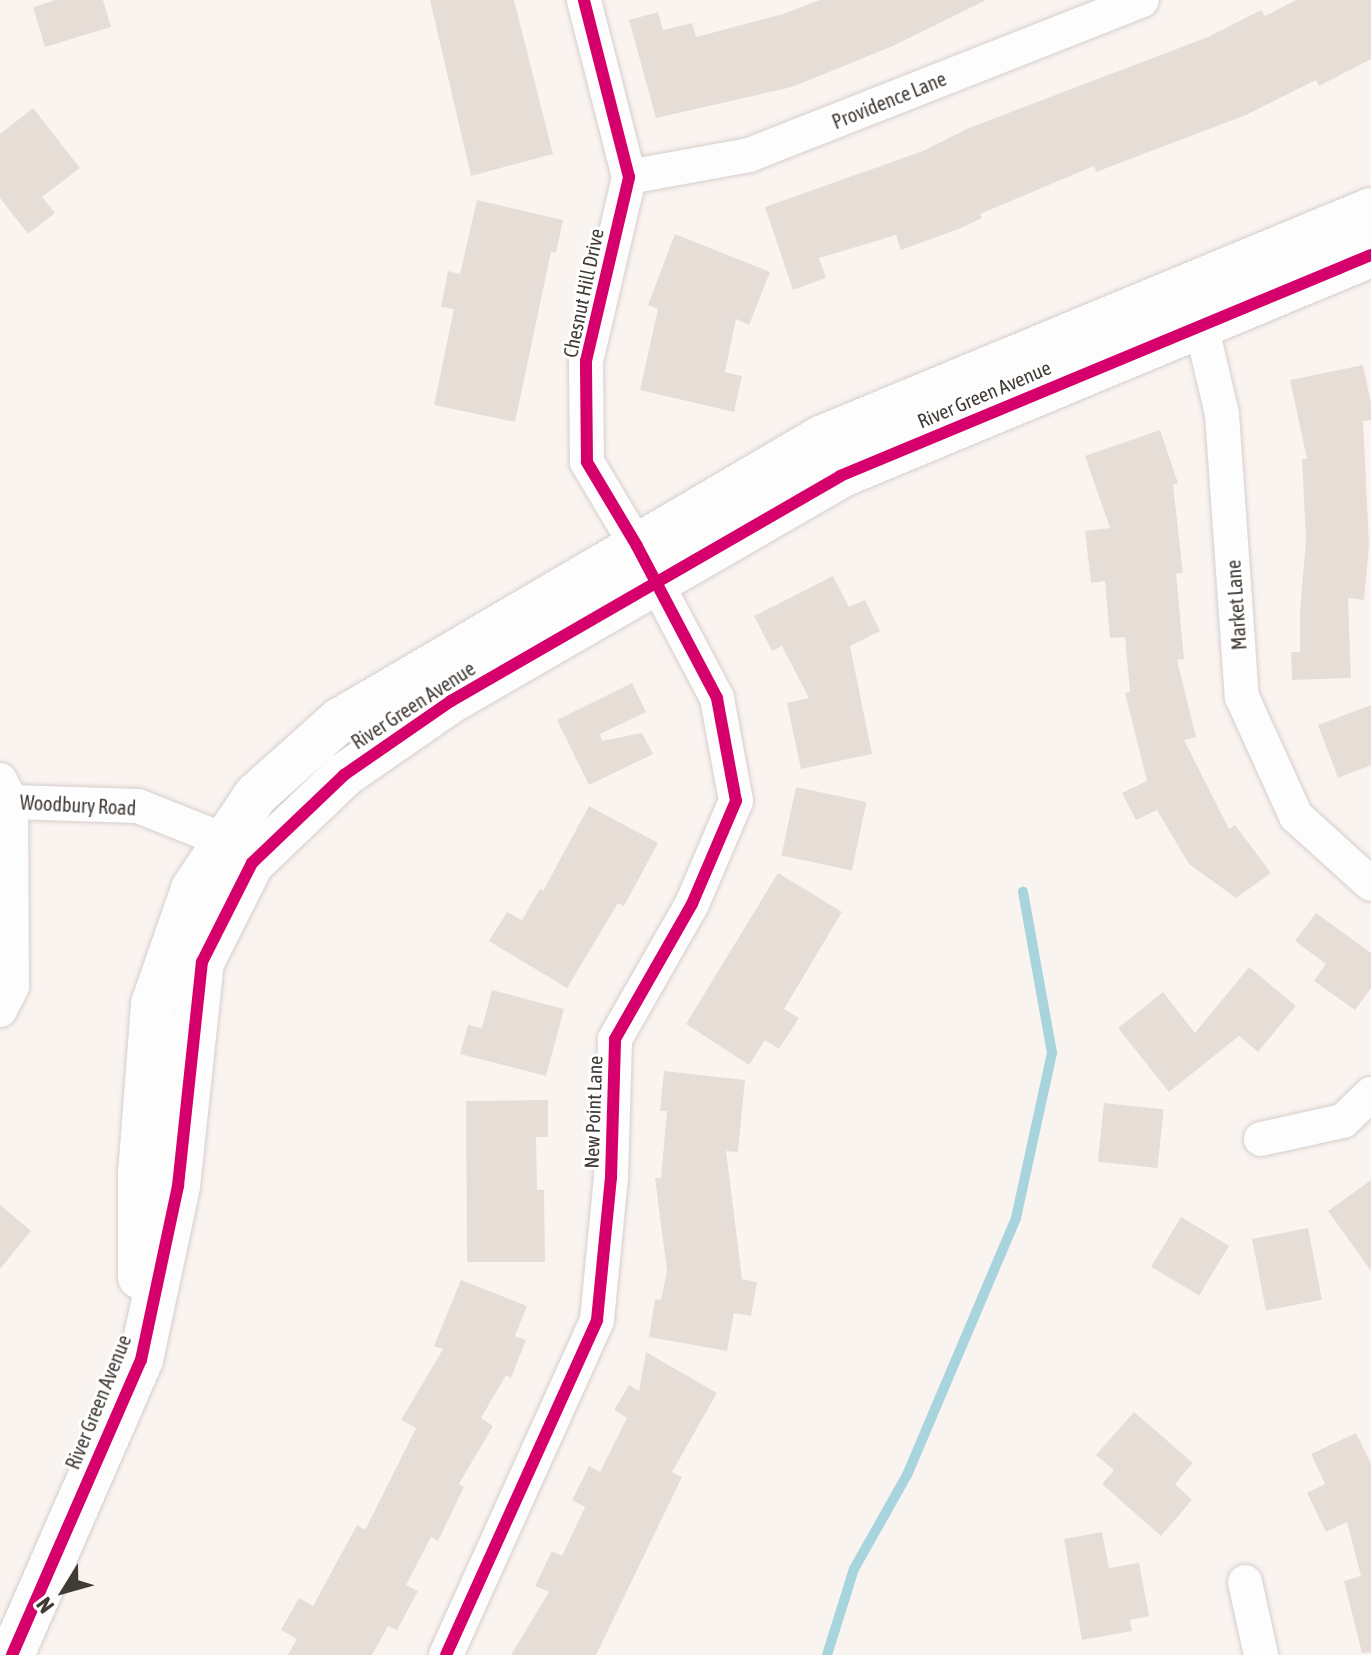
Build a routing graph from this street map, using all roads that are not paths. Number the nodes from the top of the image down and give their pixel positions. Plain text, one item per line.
1 (584, 0) edge
2 (1142, 0) edge
3 (629, 177) junction
4 (1371, 210) edge
5 (1371, 255) edge
6 (1185, 286) junction
7 (1201, 325) junction
8 (647, 564) junction
9 (5, 791) edge
10 (239, 852) junction
11 (1371, 884) edge
12 (0, 1010) edge
13 (1371, 1094) edge
14 (1261, 1139) dead end
15 (1245, 1582) dead end
16 (12, 1655) edge
17 (446, 1655) edge
18 (1261, 1655) edge

1 - 3 street, Chesnut Hill Drive
2 - 3 street, Providence Lane
3 - 8 street, Chesnut Hill Drive
4 - 6 street, River Green Avenue
5 - 7 street, River Green Avenue
6 - 7 street, Market Lane
6 - 8 street, River Green Avenue
7 - 8 street, River Green Avenue
7 - 11 street, Market Lane
8 - 10 street, River Green Avenue
8 - 17 street, New Point Lane
9 - 10 street, Woodbury Road
9 - 12 street
10 - 16 street, River Green Avenue
13 - 14 street
15 - 18 street

